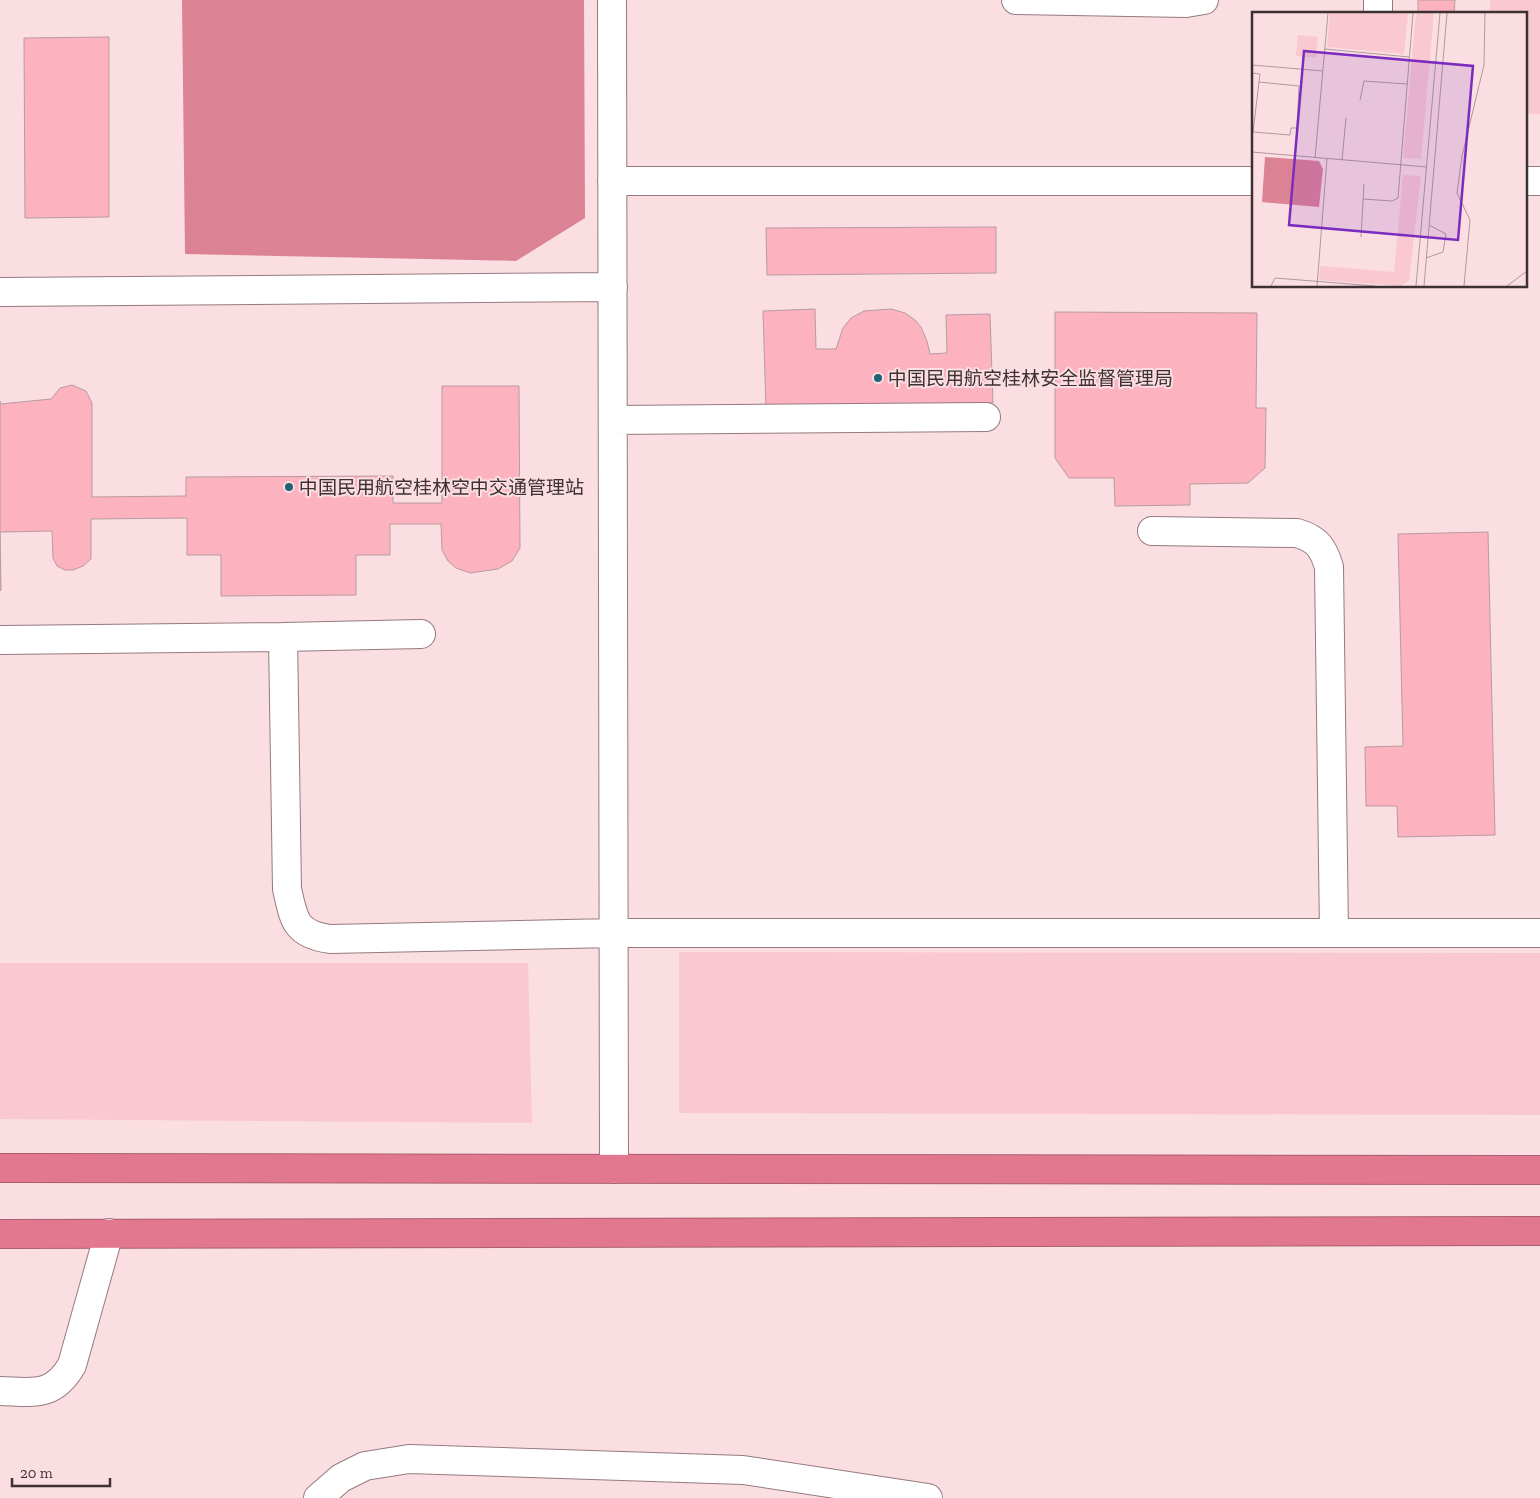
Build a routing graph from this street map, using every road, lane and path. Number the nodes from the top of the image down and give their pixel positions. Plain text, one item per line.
1 (612, 0) edge
2 (1016, 0) edge
3 (1204, 0) edge
4 (612, 181) junction
5 (1252, 181) edge
6 (612, 287) junction
7 (0, 292) edge
8 (986, 417) dead end
9 (613, 420) junction
10 (1152, 531) dead end
11 (421, 634) dead end
12 (283, 637) junction
13 (0, 640) edge
14 (613, 933) junction
15 (1334, 933) junction
16 (1540, 933) edge
17 (0, 1168) edge
18 (614, 1169) junction
19 (1540, 1170) edge
20 (1540, 1231) edge
21 (109, 1233) junction
22 (0, 1234) edge
23 (0, 1391) edge
24 (318, 1498) edge
25 (928, 1498) edge

1 - 4 street
2 - 3 street
4 - 5 street
4 - 6 street
6 - 7 street
6 - 9 street
8 - 9 street
9 - 14 street
10 - 15 street
11 - 12 street
12 - 13 street
12 - 14 street
14 - 15 street
14 - 18 street
15 - 16 street
17 - 18 highway
18 - 19 highway
20 - 21 highway
21 - 22 highway
21 - 23 street
24 - 25 street

